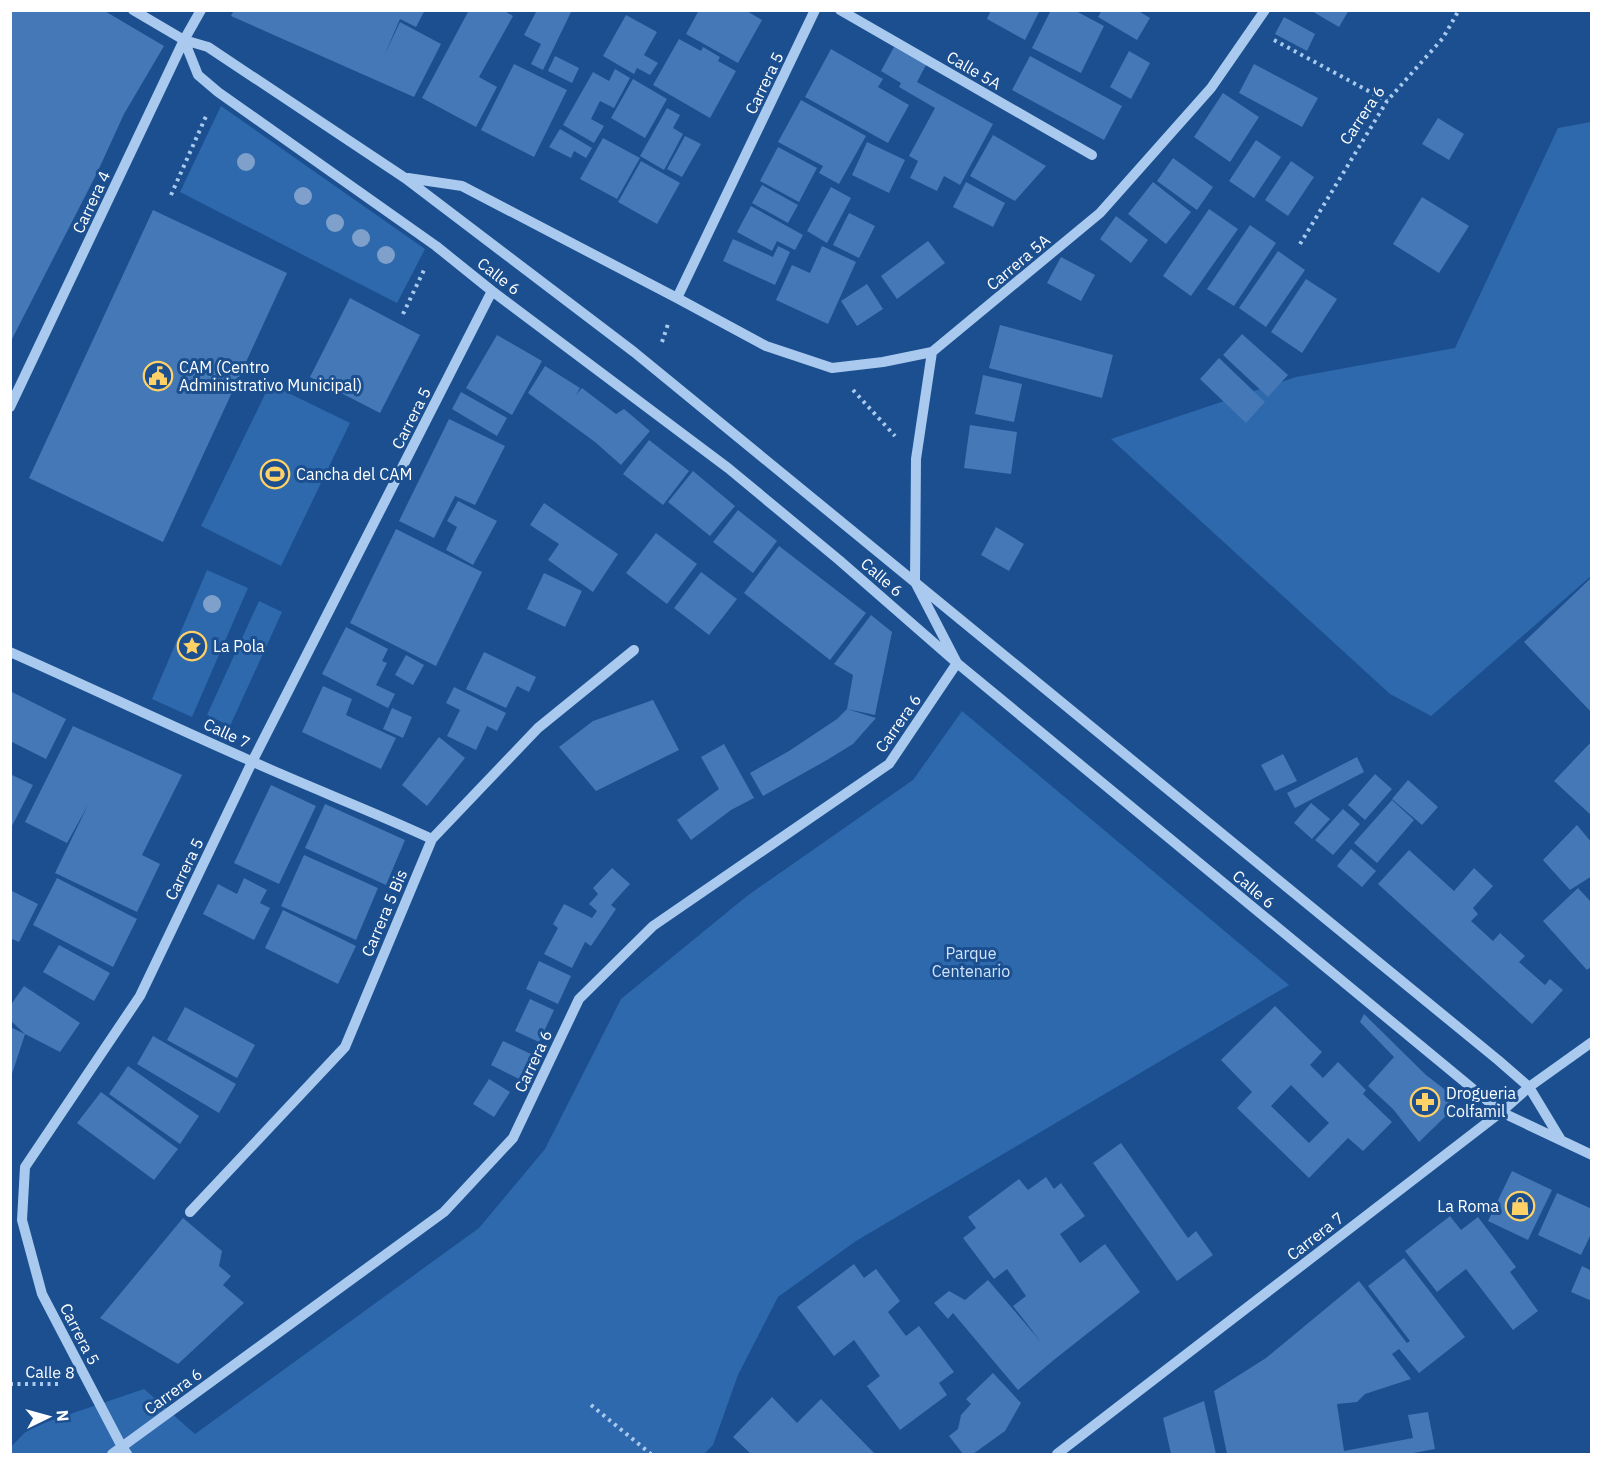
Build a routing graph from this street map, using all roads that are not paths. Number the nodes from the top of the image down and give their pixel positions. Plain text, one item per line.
1 (133, 10) edge
2 (201, 10) edge
3 (815, 10) edge
4 (840, 10) edge
5 (1265, 10) edge
6 (184, 40) junction
7 (1092, 155) dead end
8 (405, 178) junction
9 (492, 291) junction
10 (678, 297) junction
11 (932, 352) junction
12 (10, 407) edge
13 (915, 582) junction
14 (634, 650) dead end
15 (10, 652) edge
16 (957, 663) junction
17 (252, 762) junction
18 (432, 839) junction
19 (1592, 1042) edge
20 (1529, 1087) junction
21 (1501, 1112) junction
22 (1561, 1140) junction
23 (1592, 1155) edge
24 (190, 1212) dead end
25 (125, 1451) edge
26 (112, 1455) edge
27 (1057, 1455) edge

1 - 6 street, Calle 6
2 - 6 street, Carrera 4
3 - 10 street, Carrera 5
4 - 7 street, Calle 5A
5 - 11 street, Carrera 5A
6 - 8 street, Calle 6
6 - 9 street, Calle 6
6 - 12 street, Carrera 4
8 - 10 street, Calle 6
8 - 13 street, Calle 6
9 - 16 street, Calle 6
9 - 17 street, Carrera 5
10 - 11 street, Calle 6
11 - 13 street
13 - 16 street
13 - 20 street, Calle 6
14 - 18 street, Carrera 5 Bis
15 - 17 street, Calle 7
16 - 21 street, Calle 6
16 - 25 street, Carrera 6
17 - 18 street, Calle 7
17 - 25 street, Carrera 5
18 - 24 street, Carrera 5 Bis
19 - 20 street, Carrera 7
20 - 21 street, Carrera 7
20 - 22 street, Calle 6
21 - 22 street, Calle 6
21 - 27 street, Carrera 7
22 - 23 street, Calle 6
25 - 26 street

